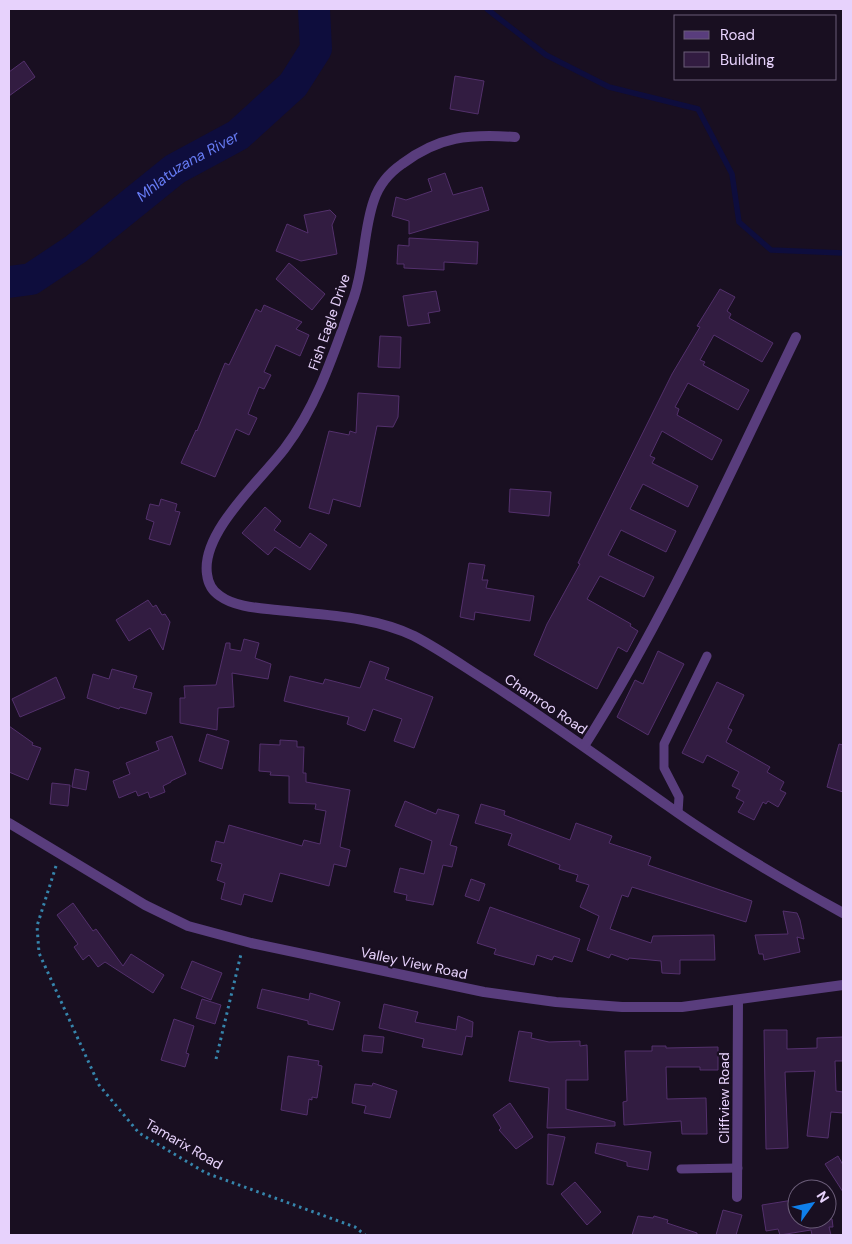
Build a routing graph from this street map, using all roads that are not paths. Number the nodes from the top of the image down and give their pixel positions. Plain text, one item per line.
1 (514, 137) dead end
2 (796, 337) dead end
3 (209, 583) joint
4 (707, 656) dead end
5 (584, 746) junction
6 (678, 813) junction
7 (9, 823) edge
8 (843, 913) edge
9 (843, 985) edge
10 (738, 1000) junction
11 (738, 1168) junction
12 (680, 1169) dead end
13 (737, 1197) dead end

1 - 3 street, Fish Eagle Drive
2 - 5 street
3 - 5 street, Chamroo Road
4 - 6 lane
5 - 6 street, Chamroo Road
6 - 8 street, Chamroo Road
7 - 10 street, Valley View Road
9 - 10 street, Valley View Road
10 - 11 street, Cliffview Road
11 - 12 lane
11 - 13 street, Cliffview Road

